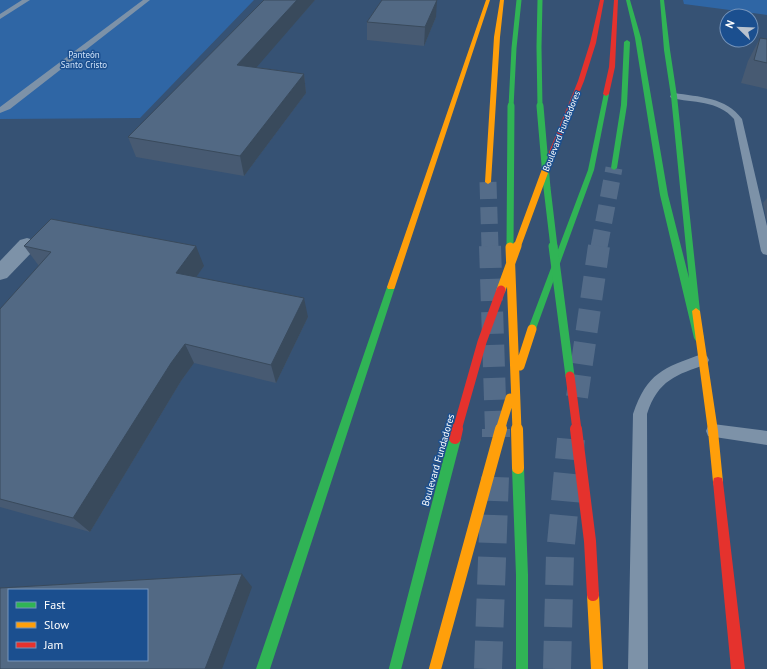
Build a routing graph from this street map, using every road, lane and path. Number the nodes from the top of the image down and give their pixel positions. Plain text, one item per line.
1 (27, 0) edge
2 (147, 0) edge
3 (488, 0) edge
4 (502, 0) edge
5 (519, 0) edge
6 (540, 0) edge
7 (602, 0) edge
8 (616, 0) edge
9 (620, 0) edge
10 (628, 0) edge
11 (662, 0) edge
12 (0, 17) edge
13 (674, 96) junction
14 (0, 110) edge
15 (614, 168) tunnel mouth
16 (488, 182) tunnel mouth
17 (27, 245) edge
18 (767, 252) edge
19 (0, 273) edge
20 (699, 338) junction
21 (702, 360) junction
22 (713, 432) junction
23 (767, 438) edge
24 (263, 669) edge
25 (395, 669) edge
26 (435, 669) edge
27 (522, 669) edge
28 (596, 669) edge
29 (638, 669) edge
30 (738, 669) edge

1 - 12 lane
2 - 14 lane
3 - 24 main road
4 - 16 main road
5 - 27 main road, bridge
6 - 28 main road, bridge
7 - 25 main road, Boulevard Fundadores, bridge
8 - 26 main road, bridge
9 - 15 main road
10 - 20 main road
11 - 13 main road
13 - 18 lane
13 - 20 main road
17 - 19 street
20 - 21 main road
21 - 22 main road
21 - 29 lane
22 - 23 lane
22 - 30 main road

